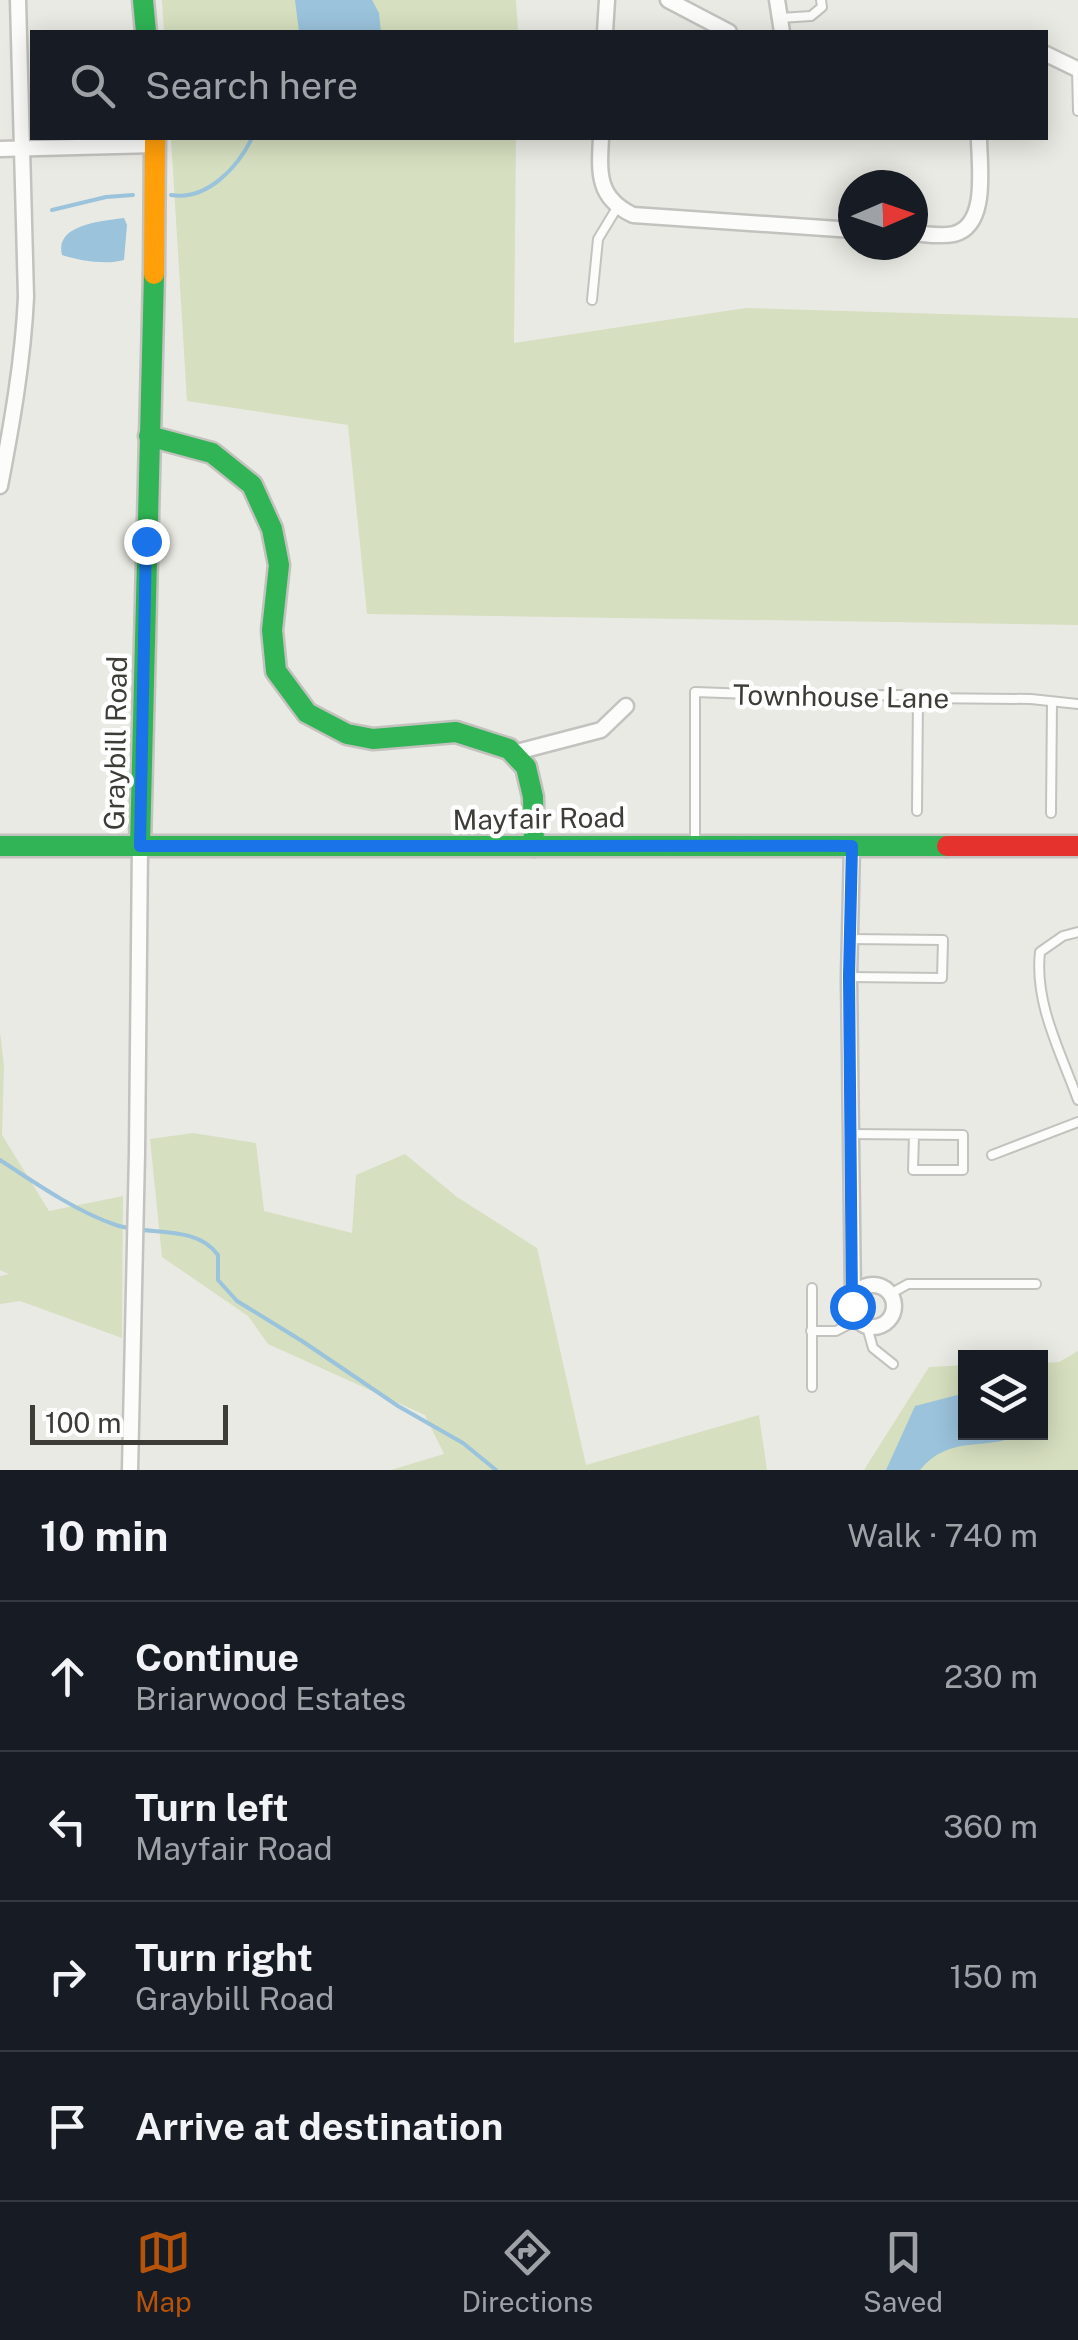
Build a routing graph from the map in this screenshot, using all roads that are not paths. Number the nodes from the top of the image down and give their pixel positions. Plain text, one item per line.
1 (18, 0) edge
2 (143, 0) edge
3 (607, 0) edge
4 (668, 0) edge
5 (778, 0) edge
6 (821, 0) edge
7 (781, 25) edge
8 (146, 30) edge
9 (605, 30) edge
10 (725, 30) edge
11 (1048, 55) edge
12 (1077, 68) edge
13 (1078, 111) edge
14 (600, 140) edge
15 (978, 140) edge
16 (155, 141) edge
17 (22, 148) junction
18 (0, 149) edge
19 (618, 206) junction
20 (838, 229) edge
21 (928, 233) edge
22 (592, 300) dead end
23 (149, 436) junction
24 (0, 486) edge
25 (918, 698) junction
26 (1052, 702) junction
27 (1078, 704) edge
28 (626, 706) dead end
29 (513, 752) junction
30 (917, 811) dead end
31 (1051, 812) dead end
32 (694, 844) junction
33 (0, 846) edge
34 (140, 846) junction
35 (534, 846) junction
36 (852, 846) junction
37 (1078, 846) edge
38 (1078, 932) edge
39 (849, 938) junction
40 (849, 976) junction
41 (1078, 1100) edge
42 (1078, 1122) edge
43 (850, 1134) junction
44 (914, 1135) junction
45 (992, 1156) dead end
46 (1036, 1284) dead end
47 (812, 1288) dead end
48 (890, 1294) junction
49 (853, 1300) junction
50 (862, 1324) junction
51 (811, 1331) junction
52 (893, 1364) dead end
53 (812, 1387) dead end
54 (130, 1470) edge

1 - 17 street
2 - 8 street
3 - 9 street
4 - 10 street
5 - 7 street
6 - 7 lane
11 - 12 street
12 - 13 lane
14 - 19 street
15 - 21 street
16 - 17 street
16 - 23 street, Graybill Road
17 - 18 street
17 - 24 street
19 - 20 street
19 - 22 lane
23 - 29 street
23 - 34 street, Graybill Road
25 - 26 lane, Townhouse Lane
25 - 30 lane
25 - 32 lane, Townhouse Lane
26 - 27 lane, Townhouse Lane
26 - 31 lane
28 - 29 street
29 - 35 street
32 - 35 street, Mayfair Road
32 - 36 street, Mayfair Road
33 - 34 street, Mayfair Road
34 - 35 street, Mayfair Road
34 - 54 street, Graybill Road
36 - 37 street, Mayfair Road
36 - 39 street
38 - 41 lane
39 - 40 street
39 - 40 lane
40 - 43 street
42 - 45 lane
43 - 44 lane
43 - 49 street
44 - 44 lane
46 - 48 lane
47 - 51 lane
48 - 49 street
48 - 50 street
49 - 50 street
50 - 51 lane
50 - 52 lane
51 - 53 lane

